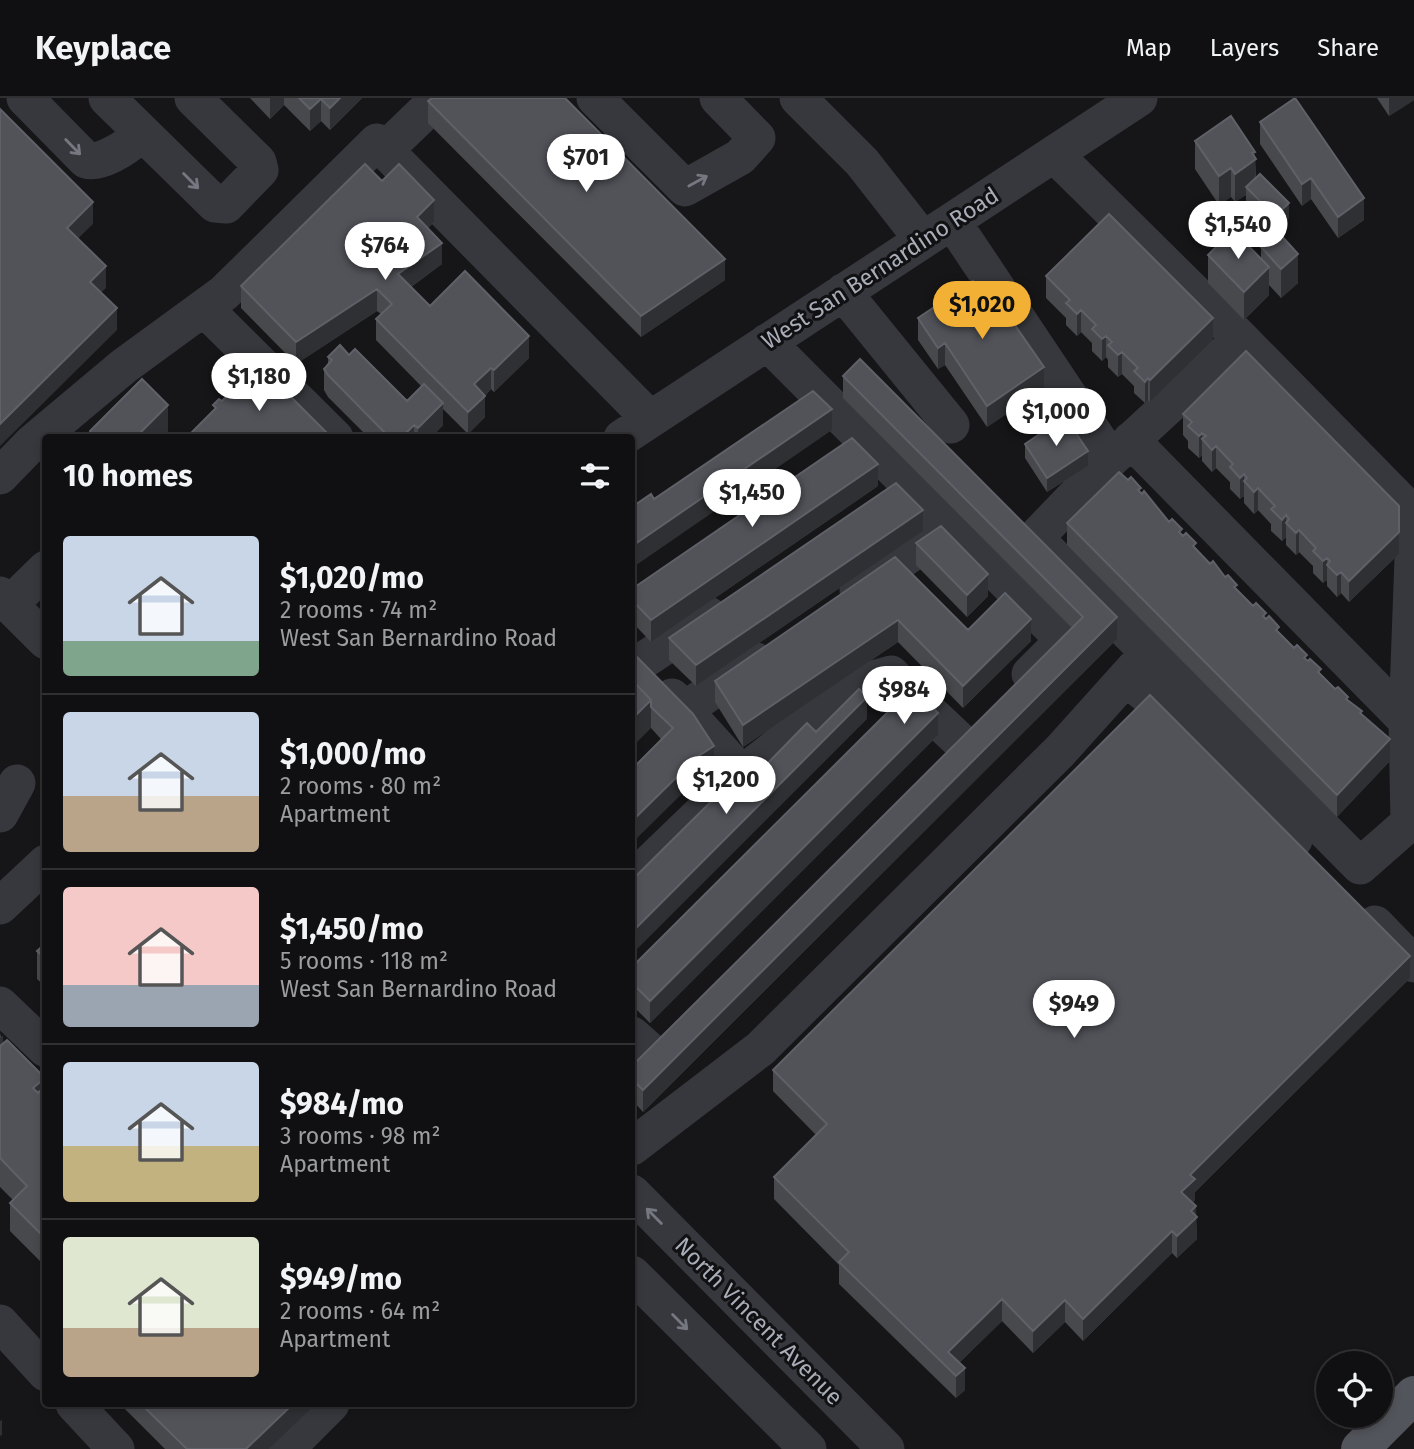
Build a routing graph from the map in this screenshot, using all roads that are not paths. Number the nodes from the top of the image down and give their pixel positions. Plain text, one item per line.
1 (25, 98) edge
2 (107, 98) edge
3 (193, 98) edge
4 (439, 98) edge
5 (595, 98) edge
6 (718, 98) edge
7 (1139, 98) edge
8 (804, 104) edge
9 (142, 134) junction
10 (385, 150) junction
11 (1054, 154) junction
12 (937, 231) junction
13 (844, 292) junction
14 (204, 308) junction
15 (1241, 338) junction
16 (767, 342) junction
17 (951, 425) dead end
18 (636, 428) edge
19 (43, 434) edge
20 (331, 434) edge
21 (42, 435) edge
22 (860, 435) junction
23 (1121, 449) junction
24 (826, 458) edge
25 (0, 476) edge
26 (1414, 515) edge
27 (951, 526) junction
28 (1414, 531) edge
29 (892, 567) junction
30 (42, 572) edge
31 (919, 592) edge
32 (5, 600) edge
33 (734, 600) edge
34 (834, 607) edge
35 (42, 637) edge
36 (788, 639) edge
37 (636, 657) edge
38 (1137, 665) junction
39 (912, 696) junction
40 (684, 710) junction
41 (1407, 721) junction
42 (883, 725) edge
43 (742, 774) junction
44 (42, 867) edge
45 (635, 877) edge
46 (0, 906) edge
47 (1414, 964) edge
48 (0, 1005) edge
49 (679, 1023) edge
50 (42, 1045) edge
51 (638, 1052) edge
52 (635, 1145) edge
53 (635, 1196) edge
54 (635, 1277) edge
55 (0, 1323) edge
56 (42, 1369) edge
57 (1414, 1395) edge
58 (77, 1407) edge
59 (328, 1407) edge
60 (116, 1449) edge
61 (286, 1449) edge
62 (808, 1449) edge
63 (886, 1449) edge
64 (1360, 1449) edge

1 -> 9 street
2 - 9 street
9 -> 3 street
4 - 10 street
5 -> 6 street
7 - 11 street, West San Bernardino Road
8 - 12 street
10 - 14 street
10 - 18 street
11 - 12 street, West San Bernardino Road
11 - 15 street
12 - 13 street, West San Bernardino Road
12 - 23 street
13 - 16 street, West San Bernardino Road
13 - 17 street
14 - 19 street
14 - 20 street
15 - 23 street
15 - 26 street
16 - 18 street, West San Bernardino Road
16 - 22 street
21 - 25 street
22 - 24 street
22 - 27 street
23 - 38 street
23 - 41 street
27 - 29 street
27 - 39 street
28 - 41 street
29 - 31 street
29 - 34 street
30 - 32 street
32 - 35 street
33 - 37 street
36 - 40 street
37 - 40 street
38 - 41 street
38 - 47 street
38 - 52 street
39 - 42 street
39 - 43 street
40 - 43 street
43 - 45 street
44 - 46 street
48 - 50 street
49 - 51 street
63 -> 53 street, North Vincent Avenue
54 -> 62 street
55 - 56 street
57 - 64 main road
58 - 60 street
59 - 61 street

